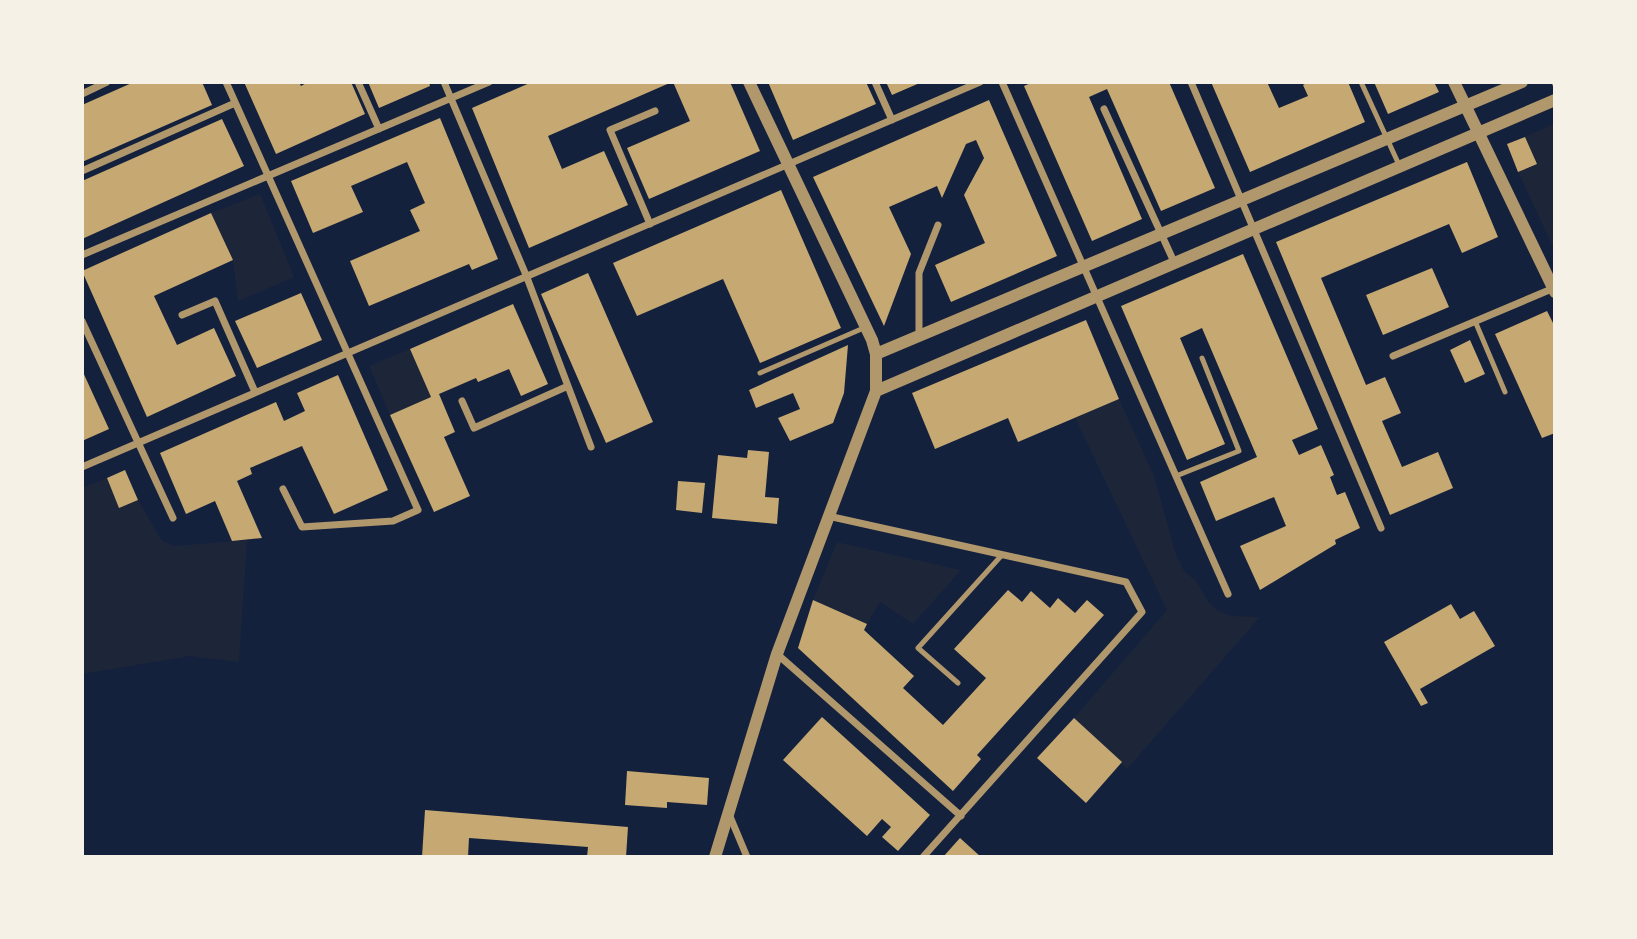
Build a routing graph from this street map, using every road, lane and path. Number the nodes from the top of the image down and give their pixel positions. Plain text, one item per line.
1 (107, 82) edge
2 (226, 82) edge
3 (358, 82) edge
4 (444, 82) edge
5 (489, 82) edge
6 (749, 82) edge
7 (875, 82) edge
8 (980, 82) edge
9 (1002, 82) edge
10 (1191, 82) edge
11 (1361, 82) edge
12 (1454, 82) edge
13 (1522, 82) edge
14 (82, 93) edge
15 (450, 99) junction
16 (1555, 100) edge
17 (235, 103) junction
18 (1465, 105) junction
19 (1104, 109) dead end
20 (655, 111) dead end
21 (892, 120) junction
22 (379, 129) junction
23 (1478, 134) junction
24 (1387, 139) junction
25 (787, 165) junction
26 (1400, 167) junction
27 (82, 171) edge
28 (268, 176) junction
29 (1241, 200) junction
30 (650, 224) junction
31 (938, 225) dead end
32 (1254, 230) junction
33 (1161, 234) junction
34 (82, 255) edge
35 (1175, 264) junction
36 (1083, 267) junction
37 (526, 275) junction
38 (1554, 289) edge
39 (1096, 298) junction
40 (182, 315) dead end
41 (82, 321) edge
42 (1475, 321) junction
43 (866, 327) junction
44 (919, 336) junction
45 (347, 353) junction
46 (876, 354) junction
47 (1394, 356) dead end
48 (1202, 358) dead end
49 (760, 373) dead end
50 (568, 386) junction
51 (876, 391) junction
52 (255, 392) junction
53 (1505, 392) dead end
54 (462, 401) dead end
55 (138, 442) junction
56 (591, 447) dead end
57 (82, 467) edge
58 (1176, 476) junction
59 (283, 489) dead end
60 (828, 516) junction
61 (173, 518) dead end
62 (1381, 528) dead end
63 (1001, 556) junction
64 (1228, 594) dead end
65 (777, 654) junction
66 (958, 683) dead end
67 (729, 813) junction
68 (961, 816) junction
69 (715, 857) edge
70 (747, 857) edge
71 (923, 857) edge

1 - 14 street
2 - 17 street
3 - 22 street
4 - 15 street
5 - 15 street
6 - 25 street
7 - 21 street
8 - 21 street
9 - 36 street
10 - 29 street
11 - 24 lane
12 - 18 street
13 - 18 street
15 - 22 street
15 - 37 street
16 - 23 street
17 - 27 street
17 - 28 street
18 - 23 street
18 - 24 street
19 - 33 street
20 - 30 street
21 - 25 street
22 - 28 street
23 - 26 street
23 - 38 street
24 - 26 lane
24 - 29 street
25 - 30 street
25 - 43 street
26 - 32 street
28 - 34 street
28 - 45 street
29 - 32 street
29 - 33 street
30 - 37 street
31 - 44 street
32 - 35 street
32 - 62 street
33 - 35 street
33 - 36 street
35 - 39 street
36 - 39 street
36 - 44 street
37 - 45 street
37 - 50 street
38 - 42 street
39 - 51 street
39 - 58 street
40 - 52 street
41 - 55 street
42 - 47 street
42 - 53 lane
43 - 46 street
43 - 49 lane
44 - 46 street
45 - 52 street
45 - 59 street
46 - 51 street
48 - 58 lane
50 - 54 street
50 - 56 street
51 - 60 street
52 - 55 street
55 - 57 street
55 - 61 street
58 - 64 street
60 - 63 street
60 - 65 street
63 - 66 lane
63 - 68 street
65 - 67 street
65 - 68 street
67 - 69 street
67 - 70 street
68 - 71 street

